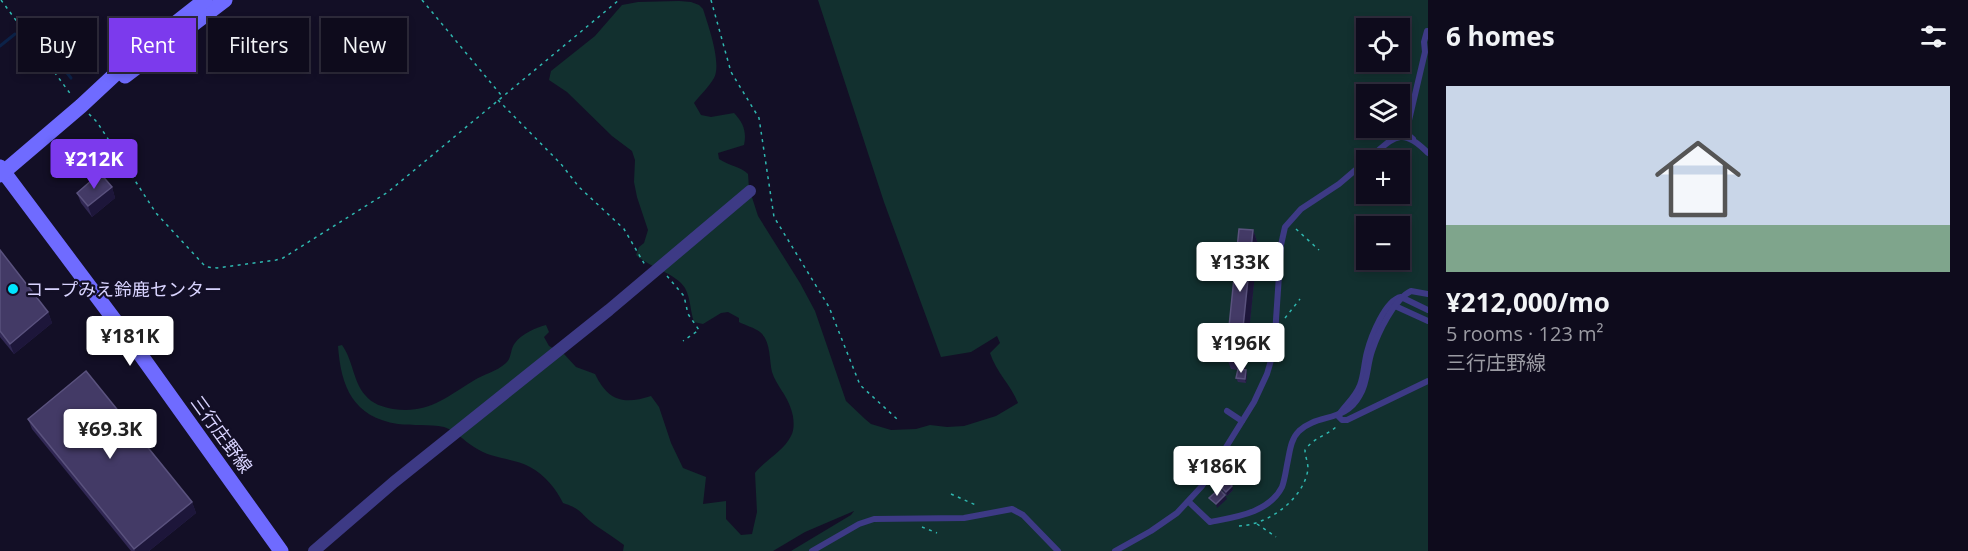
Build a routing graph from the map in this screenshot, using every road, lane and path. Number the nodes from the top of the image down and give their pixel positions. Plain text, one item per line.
1 (1, 0) edge
2 (205, 0) edge
3 (225, 0) edge
4 (422, 0) edge
5 (619, 0) edge
6 (711, 0) edge
7 (1426, 31) dead end
8 (502, 96) junction
9 (497, 99) junction
10 (81, 106) junction
11 (1413, 139) junction
12 (1381, 150) edge
13 (1428, 153) edge
14 (1356, 170) edge
15 (1, 172) edge
16 (750, 191) dead end
17 (1291, 224) dead end
18 (1319, 250) dead end
19 (658, 267) junction
20 (1428, 294) edge
21 (1401, 297) junction
22 (1395, 306) junction
23 (1428, 310) edge
24 (1428, 321) edge
25 (683, 341) dead end
26 (1428, 381) edge
27 (1227, 411) dead end
28 (1338, 416) junction
29 (897, 419) dead end
30 (1242, 421) junction
31 (951, 495) dead end
32 (1189, 502) junction
33 (977, 506) dead end
34 (1256, 524) dead end
35 (1276, 537) dead end
36 (281, 551) edge
37 (314, 551) edge
38 (812, 551) edge
39 (1058, 551) edge
40 (1115, 551) edge

1 - 10 path
2 - 10 main road
3 - 10 main road
4 - 8 path
5 - 8 path
6 - 29 path
7 - 11 lane
8 - 9 path
9 - 10 path
9 - 19 path
10 - 15 main road
11 - 12 lane
11 - 13 lane
14 - 30 lane
15 - 36 main road, 三行庄野線
16 - 19 street
17 - 18 path
19 - 25 path
19 - 37 street
20 - 21 lane
21 - 22 lane
21 - 23 lane
21 - 28 lane
22 - 24 lane
22 - 28 lane
26 - 28 lane
27 - 30 lane
28 - 32 lane
30 - 32 lane
31 - 33 path
32 - 40 lane
34 - 35 path
38 - 39 lane

